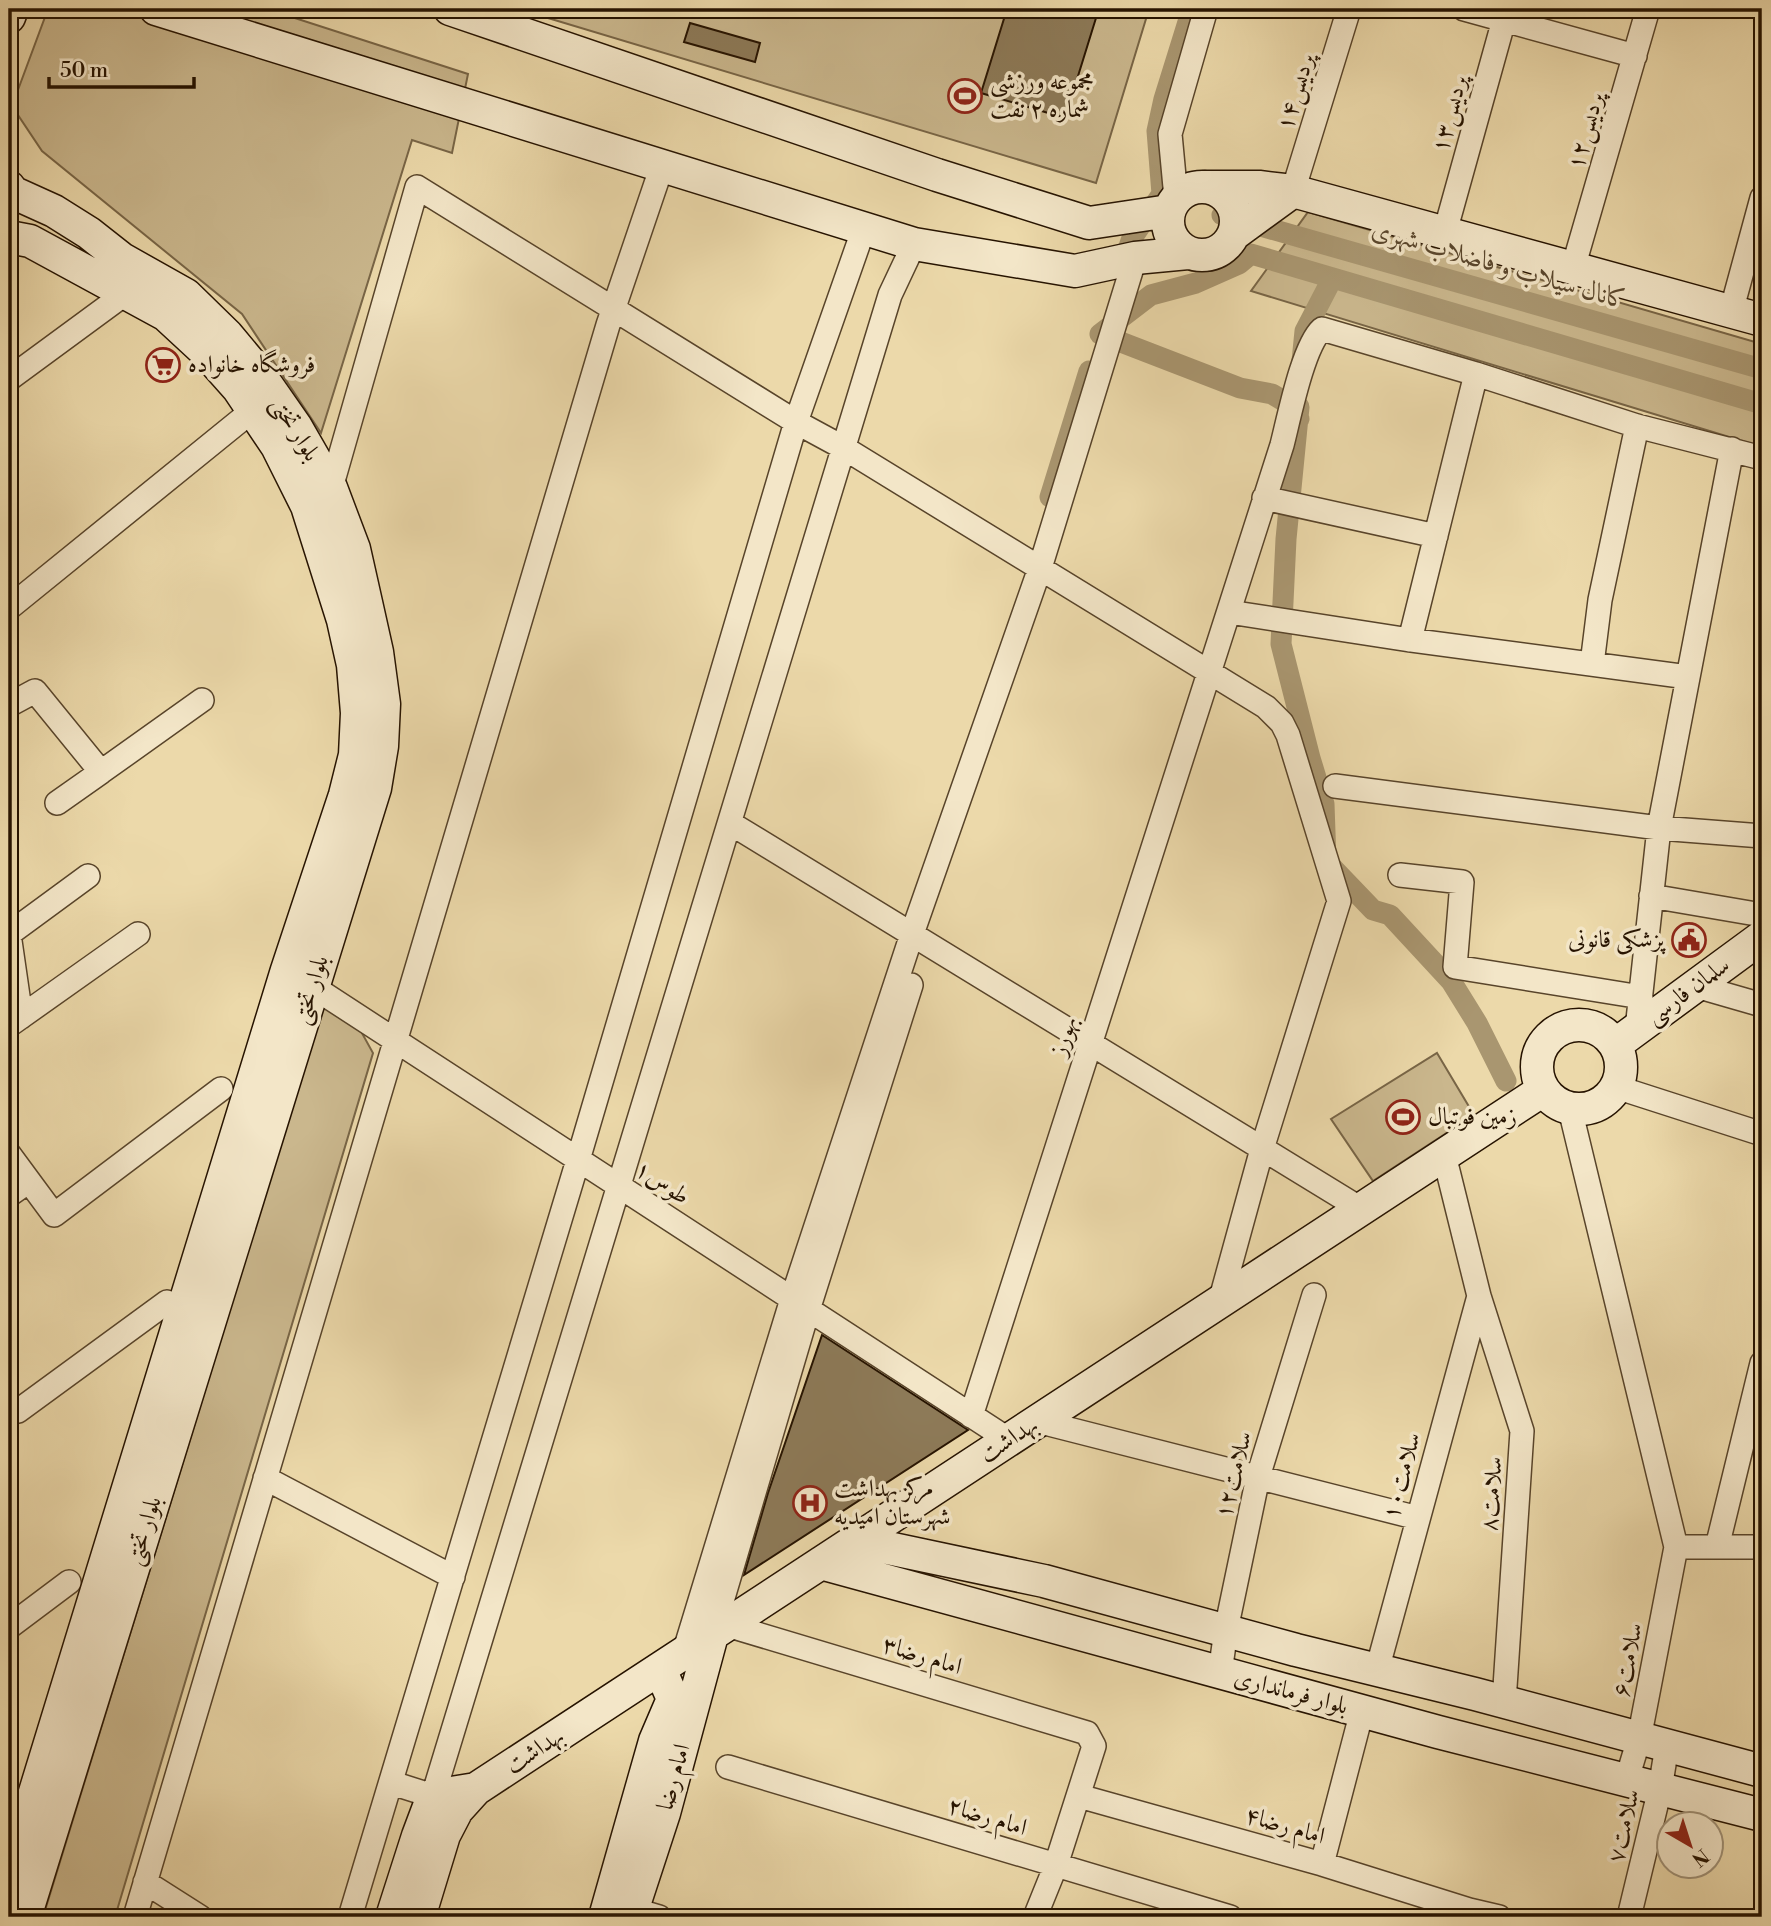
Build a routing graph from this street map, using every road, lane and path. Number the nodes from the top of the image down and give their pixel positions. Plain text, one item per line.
1 (12, 9) edge
2 (156, 9) edge
3 (450, 9) edge
4 (1206, 9) edge
5 (1349, 9) edge
6 (1464, 9) edge
7 (1648, 9) edge
8 (1505, 14) edge
9 (9, 17) edge
10 (1635, 55) junction
11 (662, 166) junction
12 (9, 187) edge
13 (1293, 191) junction
14 (1762, 198) edge
15 (1183, 199) junction
16 (864, 228) junction
17 (1445, 232) junction
18 (1234, 234) junction
19 (9, 237) edge
20 (914, 244) junction
21 (1188, 253) junction
22 (1135, 258) junction
23 (1573, 268) junction
24 (126, 293) junction
25 (613, 309) junction
26 (1731, 312) junction
27 (1762, 320) edge
28 (1476, 374) junction
29 (9, 379) edge
30 (253, 410) junction
31 (796, 422) junction
32 (1637, 426) junction
33 (844, 448) junction
34 (1732, 449) junction
35 (1762, 458) edge
36 (331, 488) junction
37 (1264, 498) junction
38 (1436, 536) junction
39 (1040, 568) junction
40 (9, 608) edge
41 (1229, 612) junction
42 (1410, 640) junction
43 (1592, 664) junction
44 (1209, 673) junction
45 (1688, 677) junction
46 (202, 700) dead end
47 (9, 705) edge
48 (101, 772) junction
49 (1335, 786) dead end
50 (57, 803) dead end
51 (730, 823) junction
52 (1659, 828) junction
53 (1762, 836) edge
54 (1400, 875) dead end
55 (88, 876) dead end
56 (1651, 896) junction
57 (1762, 915) edge
58 (138, 933) dead end
59 (1762, 937) edge
60 (918, 938) junction
61 (300, 978) junction
62 (1696, 986) junction
63 (1640, 997) junction
64 (1762, 1005) edge
65 (15, 1022) edge
66 (1626, 1037) junction
67 (395, 1040) junction
68 (1089, 1043) junction
69 (1616, 1087) junction
70 (221, 1089) dead end
71 (1543, 1090) junction
72 (1570, 1109) junction
73 (1762, 1134) edge
74 (1262, 1149) junction
75 (9, 1154) edge
76 (1444, 1155) junction
77 (578, 1160) junction
78 (29, 1181) junction
79 (619, 1186) junction
80 (9, 1195) edge
81 (1361, 1209) junction
82 (1314, 1294) dead end
83 (1479, 1296) junction
84 (1220, 1301) junction
85 (167, 1302) dead end
86 (800, 1304) junction
87 (1762, 1363) edge
88 (9, 1412) edge
89 (971, 1416) junction
90 (1037, 1421) junction
91 (1009, 1440) junction
92 (1258, 1477) junction
93 (265, 1478) junction
94 (1418, 1518) junction
95 (855, 1541) junction
96 (1676, 1547) junction
97 (1717, 1547) junction
98 (1762, 1547) edge
99 (821, 1563) junction
100 (453, 1577) junction
101 (69, 1582) dead end
102 (9, 1627) edge
103 (719, 1630) junction
104 (1226, 1630) junction
105 (672, 1661) junction
106 (1377, 1670) junction
107 (1220, 1672) junction
108 (1504, 1702) junction
109 (1362, 1711) junction
110 (1653, 1743) junction
111 (728, 1767) dead end
112 (1762, 1771) edge
113 (1626, 1782) junction
114 (392, 1783) junction
115 (476, 1789) junction
116 (1660, 1790) junction
117 (433, 1796) junction
118 (1079, 1796) junction
119 (1762, 1815) edge
120 (1322, 1864) junction
121 (1056, 1865) junction
122 (9, 1877) edge
123 (145, 1882) junction
124 (1470, 1914) edge
125 (631, 1915) edge
126 (25, 1917) edge
127 (135, 1917) edge
128 (200, 1917) edge
129 (350, 1917) edge
130 (392, 1917) edge
131 (419, 1917) edge
132 (1035, 1917) edge
133 (1230, 1917) edge
134 (1499, 1917) edge
135 (1629, 1917) edge

1 - 9 street
2 - 11 street
3 - 15 street
4 - 15 street
5 - 13 street, پردیس۱۴
6 - 8 street
7 - 10 street, پردیس۱۲
8 - 10 street
8 - 17 street, پردیس۱۳
10 - 23 street, پردیس۱۲
11 - 16 street
11 - 25 street
12 - 36 street, بلوار تختی
13 - 15 street
13 - 17 street
13 - 18 street
14 - 26 street
15 - 18 street
15 - 21 street
16 - 20 street
16 - 31 street
17 - 23 street
18 - 21 street
19 - 24 street, بلوار تختی
20 - 22 street
20 - 33 street
21 - 22 street
22 - 39 street
23 - 26 street
24 - 29 street
24 - 30 street, بلوار تختی
25 - 31 street
25 - 36 street
25 - 67 street
26 - 27 street
28 - 32 street
28 - 37 street, بهورز
28 - 38 street
30 - 40 street
30 - 61 street, بلوار تختی
31 - 33 street
31 - 77 street
32 - 34 street
32 - 43 street
33 - 39 street
33 - 51 street
34 - 35 street
34 - 45 street
36 - 61 street, بلوار تختی
37 - 38 street
37 - 41 street, بهورز
38 - 42 street
39 - 44 street
39 - 60 street
41 - 42 street
41 - 44 street, بهورز
42 - 43 street
43 - 45 street
44 - 68 street, بهورز
44 - 74 street
45 - 52 street
46 - 48 street
47 - 48 street
48 - 50 street
49 - 52 street
51 - 60 street
51 - 79 street
52 - 53 street
52 - 56 street
54 - 63 street
55 - 65 street
56 - 57 street
56 - 63 street
58 - 65 street
59 - 62 street, سلمان فارسی
60 - 68 street
60 - 86 street
61 - 67 street, طوس۱
61 - 122 street, بلوار تختی
61 - 126 street, بلوار تختی
62 - 64 street
62 - 66 street, سلمان فارسی
63 - 66 street
66 - 69 street
66 - 71 street
67 - 77 street, طوس۱
67 - 93 street
68 - 74 street
68 - 89 street, بهورز
69 - 72 street
69 - 73 street
70 - 78 street
71 - 72 street
71 - 76 street, بهداشت
72 - 96 street
74 - 81 street
74 - 84 street
75 - 78 street
76 - 81 street, بهداشت
76 - 83 street, سلامت۸
77 - 79 street, طوس۱
77 - 100 street
78 - 80 street
79 - 86 street, طوس۱
79 - 117 street
81 - 84 street, بهداشت
82 - 92 street, سلامت۱۲
83 - 94 street, سلامت۱۰
83 - 108 street, سلامت۸
84 - 90 street, بهداشت
85 - 88 street
86 - 89 street, طوس۱
86 - 103 street
86 - 105 street
87 - 97 street
89 - 91 street, طوس۱
90 - 91 street, بهداشت
90 - 92 street
91 - 95 street, بهداشت
92 - 94 street
92 - 104 street, سلامت۱۲
93 - 100 street
93 - 123 street
94 - 106 street, سلامت۱۰
95 - 99 street, بهداشت
95 - 104 street, بلوار فرمانداری
96 - 97 street
96 - 110 street, سلامت۶
97 - 98 street
99 - 103 street, بهداشت
99 - 107 street, بلوار فرمانداری
100 - 114 street
101 - 102 street
103 - 105 street, بهداشت
103 - 118 street, امام رضا۳
103 - 125 street, امام رضا
104 - 106 street, بلوار فرمانداری
104 - 107 street, سلامت۱۲
105 - 115 street, بهداشت
105 - 125 street, امام رضا
106 - 108 street, بلوار فرمانداری
107 - 109 street, بلوار فرمانداری
108 - 110 street, بلوار فرمانداری
109 - 113 street, بلوار فرمانداری
109 - 120 street
110 - 112 street, بلوار فرمانداری
110 - 113 street, سلامت۶
110 - 116 street, سلامت۷
111 - 121 street, امام رضا۲
113 - 116 street, بلوار فرمانداری
114 - 117 street
114 - 129 street
115 - 117 street, بهداشت
115 - 131 street
116 - 119 street, بلوار فرمانداری
116 - 135 street, سلامت۷
117 - 130 street
118 - 120 street, امام رضا۴
118 - 121 street
120 - 124 street, امام رضا۴
121 - 132 street
121 - 133 street, امام رضا۲
123 - 127 street
123 - 128 street
124 - 134 street, امام رضا۴

